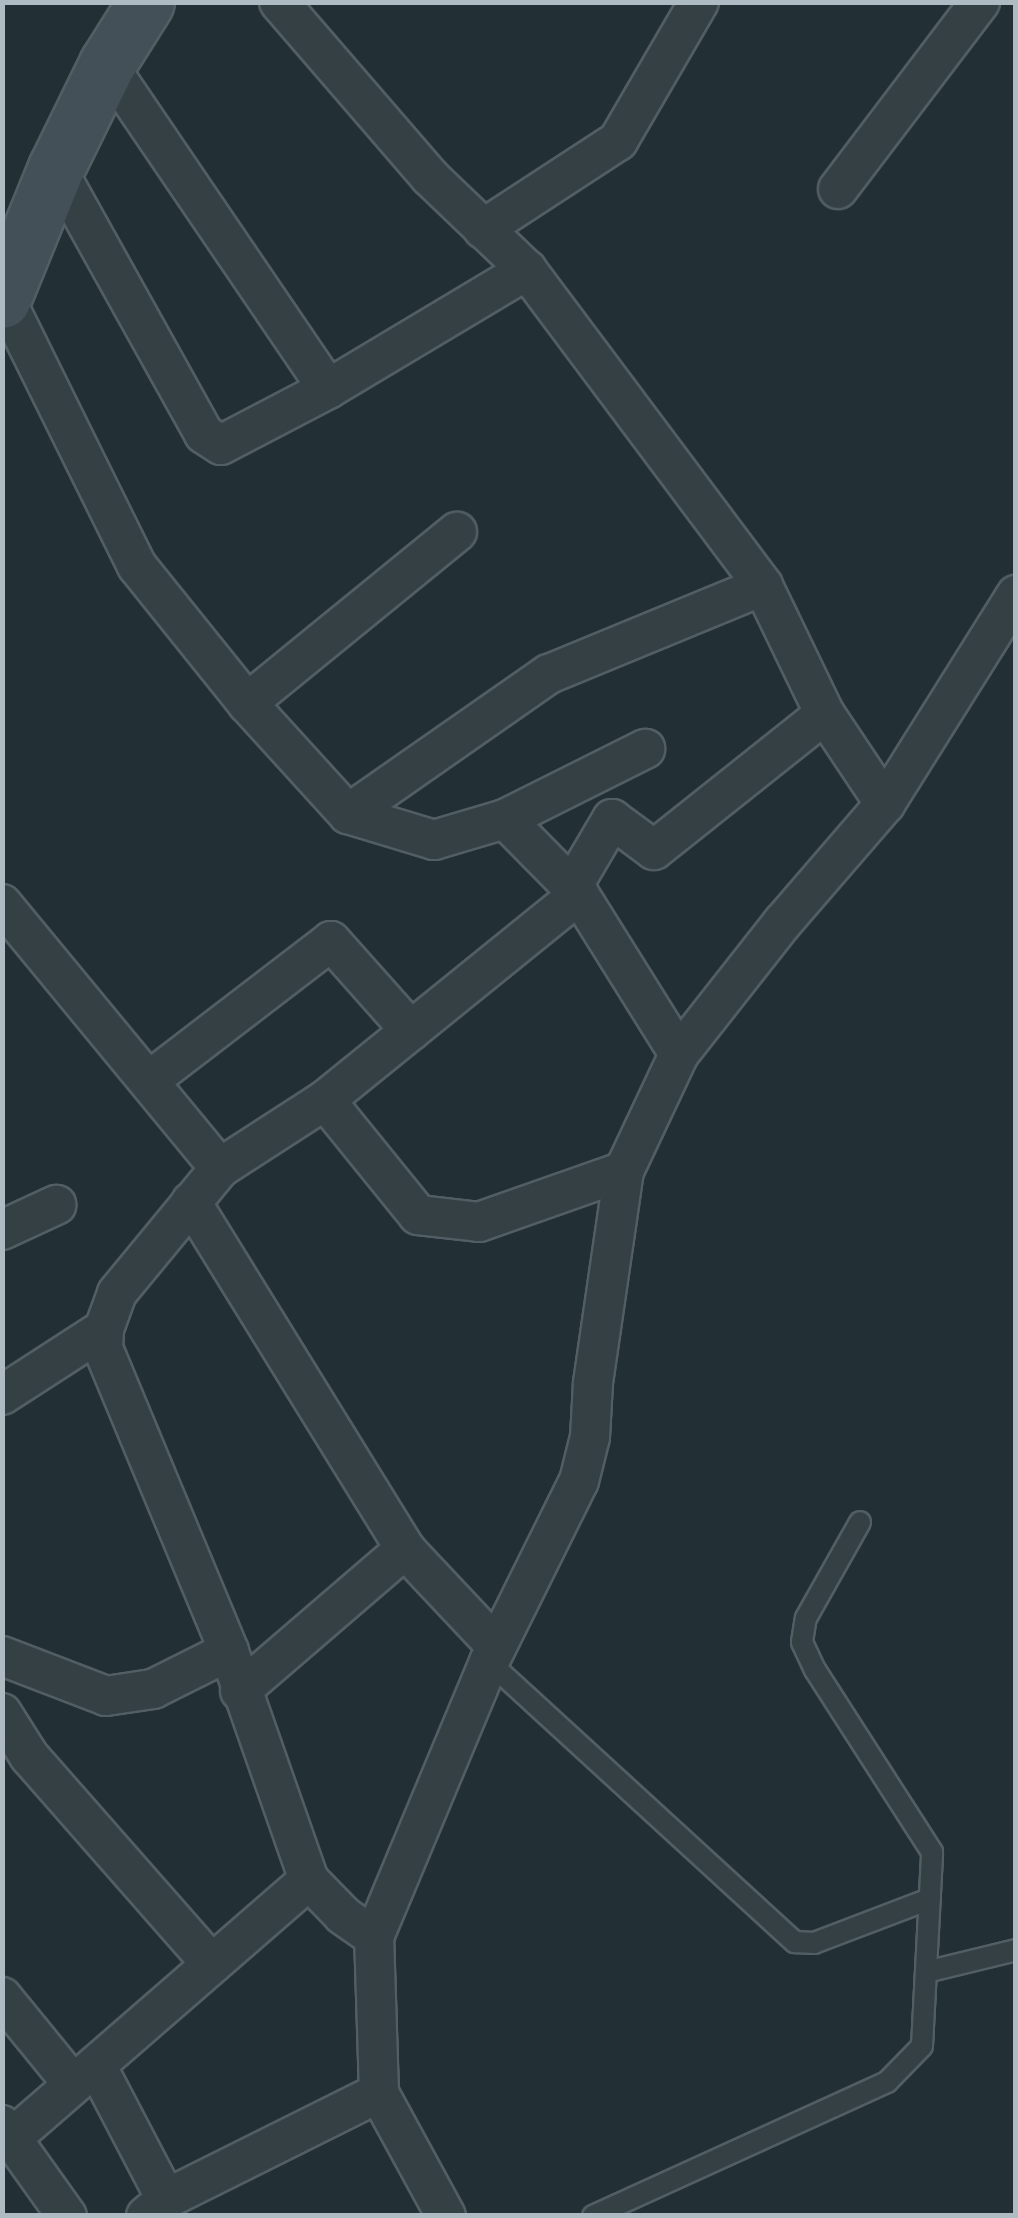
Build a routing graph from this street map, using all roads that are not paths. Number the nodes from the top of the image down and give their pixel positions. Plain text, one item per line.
1 (146, 2) edge
2 (279, 2) edge
3 (699, 2) edge
4 (980, 2) edge
5 (107, 64) junction
6 (56, 168) junction
7 (838, 190) dead end
8 (484, 229) junction
9 (527, 270) junction
10 (3, 298) edge
11 (328, 390) junction
12 (457, 532) dead end
13 (763, 586) junction
14 (1016, 594) edge
15 (247, 703) junction
16 (825, 714) junction
17 (645, 749) dead end
18 (884, 804) junction
19 (348, 814) junction
20 (505, 819) junction
21 (576, 890) junction
22 (2, 904) edge
23 (411, 1030) junction
24 (679, 1054) junction
25 (150, 1080) junction
26 (325, 1100) junction
27 (220, 1168) junction
28 (624, 1170) junction
29 (191, 1202) junction
30 (56, 1205) dead end
31 (2, 1230) edge
32 (104, 1328) junction
33 (2, 1395) edge
34 (860, 1522) dead end
35 (405, 1548) junction
36 (229, 1651) junction
37 (493, 1654) junction
38 (2, 1656) edge
39 (240, 1691) junction
40 (2, 1713) edge
41 (309, 1880) junction
42 (930, 1898) junction
43 (374, 1937) junction
44 (1016, 1950) edge
45 (212, 1964) junction
46 (926, 1972) junction
47 (2, 1997) edge
48 (84, 2074) junction
49 (379, 2093) junction
50 (7, 2132) edge
51 (156, 2207) edge
52 (67, 2216) edge
53 (446, 2216) edge
54 (594, 2216) edge

1 - 5 street
2 - 8 street
3 - 8 street
4 - 7 street
5 - 6 street
5 - 11 street
6 - 10 street
6 - 11 street
8 - 9 street
9 - 11 street
9 - 13 street
10 - 15 street
12 - 15 street
13 - 16 street
13 - 19 street
14 - 18 street
15 - 19 street
16 - 18 street
16 - 21 street
17 - 20 street
18 - 24 street
19 - 20 street
20 - 21 street
21 - 23 street
21 - 24 street
22 - 25 street
23 - 25 street
23 - 26 street
24 - 28 street
25 - 27 street
26 - 27 street
26 - 28 street
27 - 29 street
28 - 37 street
29 - 32 street
29 - 35 street
30 - 31 street
32 - 33 street
32 - 36 street
34 - 42 lane
35 - 37 street
35 - 39 street
36 - 38 street
36 - 39 street
37 - 42 lane
37 - 43 street
39 - 41 street
40 - 45 street
41 - 43 street
41 - 45 street
42 - 46 lane
43 - 49 street
44 - 46 lane
45 - 48 street
46 - 54 lane
47 - 48 street
48 - 50 street
48 - 51 street
49 - 51 street
49 - 53 street
50 - 52 street

